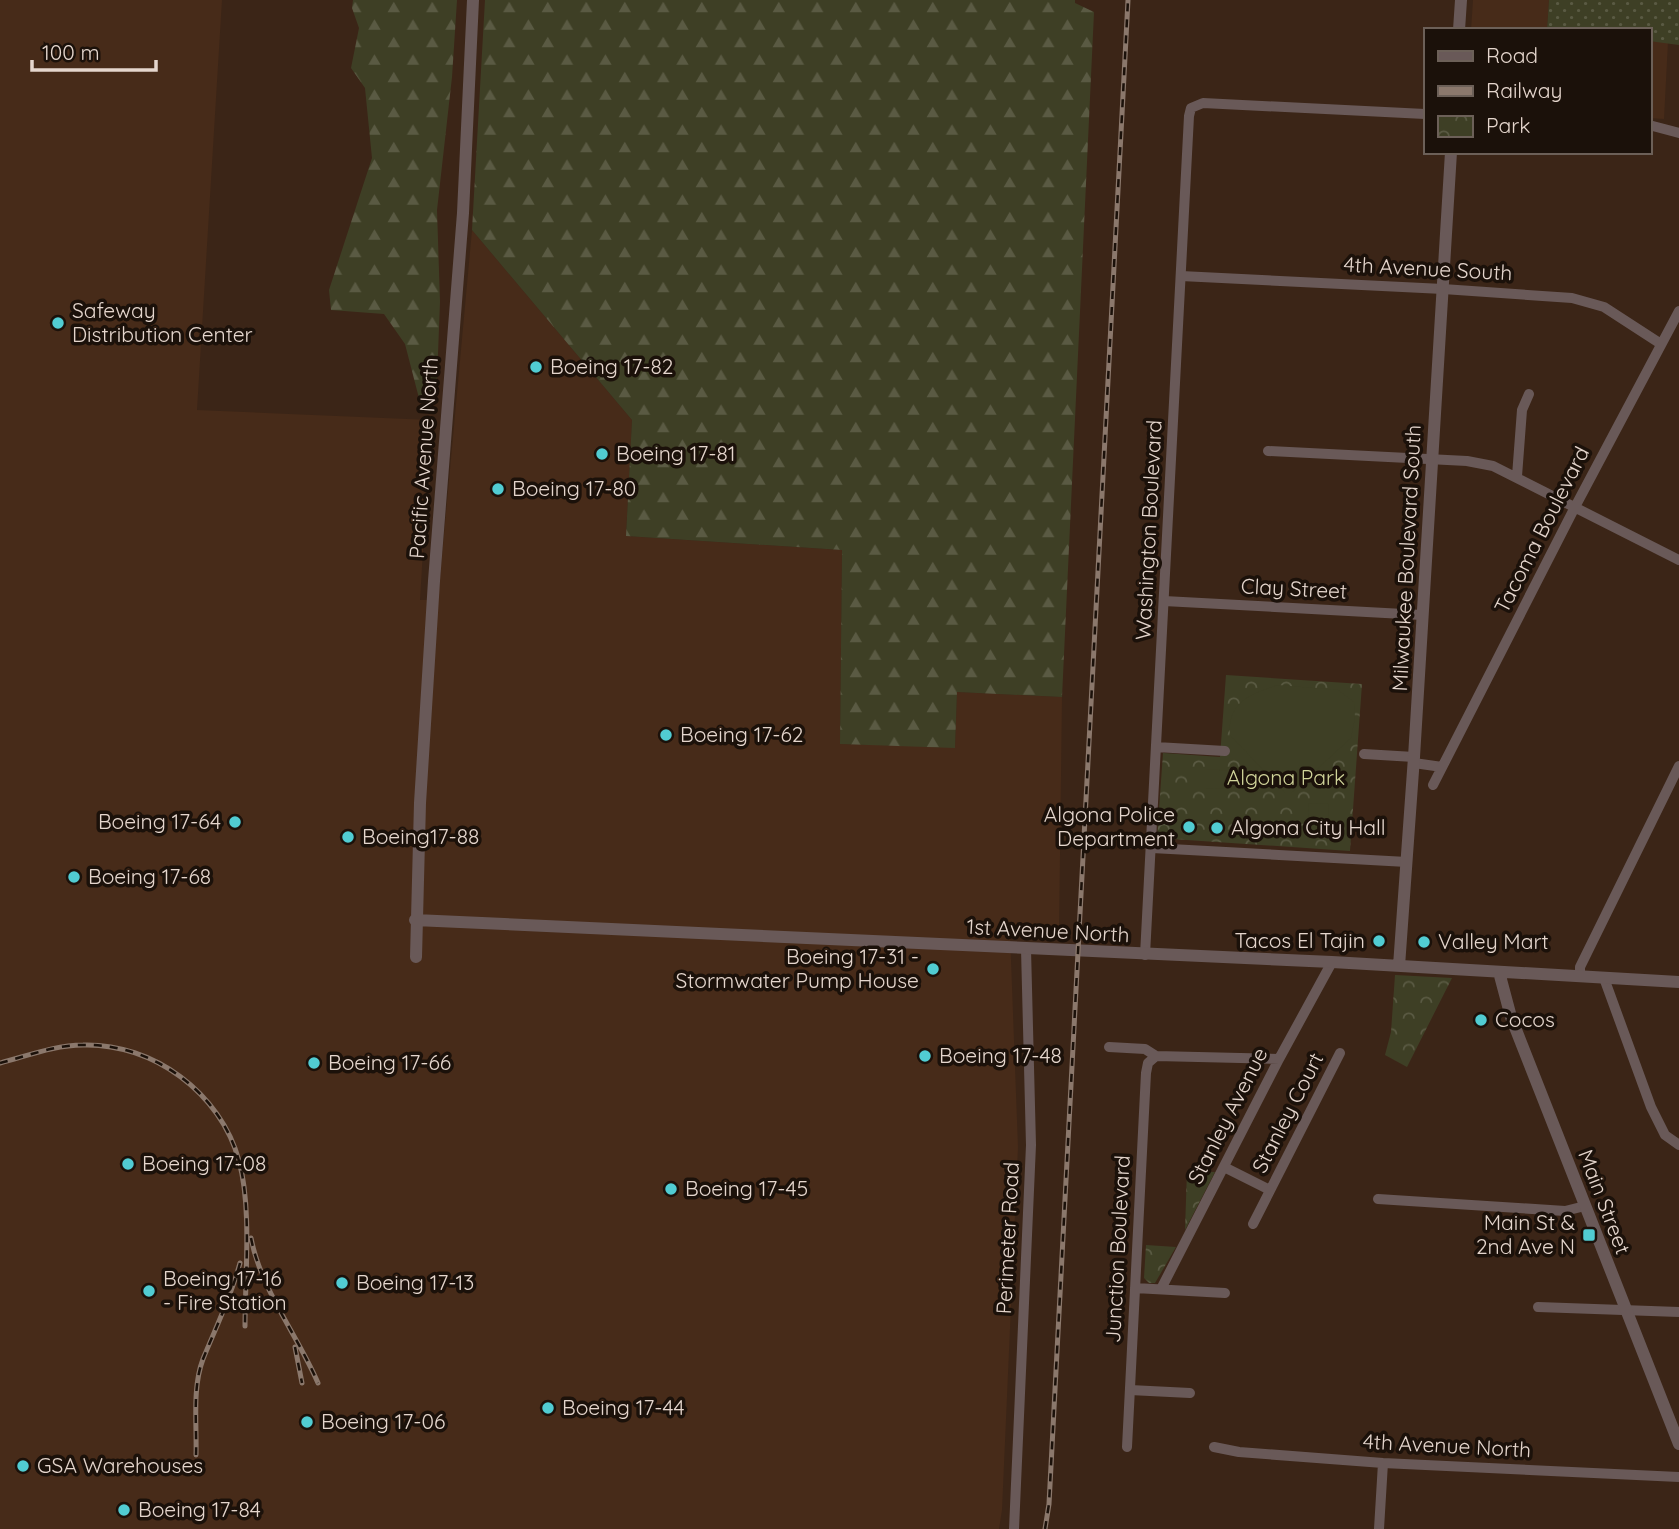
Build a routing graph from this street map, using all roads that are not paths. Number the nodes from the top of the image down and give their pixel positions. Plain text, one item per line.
1 (473, 0) edge
2 (1461, 0) edge
3 (1459, 28) edge
4 (1424, 114) edge
5 (1651, 126) edge
6 (1679, 133) edge
7 (1451, 154) edge
8 (1181, 276) junction
9 (1443, 289) junction
10 (1679, 312) edge
11 (1661, 344) junction
12 (1529, 394) dead end
13 (1268, 451) dead end
14 (1432, 459) junction
15 (1517, 476) junction
16 (1575, 507) junction
17 (1679, 559) edge
18 (1164, 601) junction
19 (1422, 615) junction
20 (1156, 747) junction
21 (1225, 751) dead end
22 (1364, 754) dead end
23 (1414, 760) junction
24 (1442, 767) junction
25 (1677, 772) edge
26 (1433, 785) dead end
27 (1152, 848) junction
28 (1407, 862) junction
29 (415, 920) junction
30 (1026, 948) junction
31 (1145, 955) junction
32 (416, 957) dead end
33 (1332, 962) junction
34 (1399, 966) junction
35 (1499, 972) junction
36 (1580, 976) junction
37 (1604, 978) junction
38 (1679, 982) edge
39 (1109, 1047) dead end
40 (1340, 1053) dead end
41 (1156, 1056) junction
42 (1279, 1059) junction
43 (1675, 1143) edge
44 (1224, 1167) junction
45 (1270, 1190) junction
46 (1378, 1199) dead end
47 (1585, 1206) junction
48 (1253, 1224) dead end
49 (1135, 1289) junction
50 (1161, 1289) junction
51 (1225, 1293) dead end
52 (1538, 1307) dead end
53 (1625, 1310) junction
54 (1679, 1312) edge
55 (1130, 1390) junction
56 (1190, 1393) dead end
57 (1679, 1444) edge
58 (1127, 1447) dead end
59 (1214, 1447) dead end
60 (1383, 1462) junction
61 (1679, 1477) edge
62 (1013, 1529) edge
63 (1379, 1529) edge

1 - 29 street, Pacific Avenue North
2 - 3 street
4 - 8 street, Washington Boulevard
5 - 6 street
7 - 9 street, Milwaukee Boulevard South
8 - 9 street, 4th Avenue South
8 - 18 street, Washington Boulevard
9 - 11 street, 4th Avenue South
9 - 14 street, Milwaukee Boulevard South
10 - 11 street, Tacoma Boulevard
11 - 16 street, Tacoma Boulevard
12 - 15 street
13 - 14 street
14 - 15 street
14 - 19 street, Milwaukee Boulevard South
15 - 16 street
16 - 17 street
16 - 24 street, Tacoma Boulevard
18 - 19 street, Clay Street
18 - 20 street, Washington Boulevard
19 - 23 street, Milwaukee Boulevard South
20 - 21 street
20 - 27 street, Washington Boulevard
22 - 23 street
23 - 24 street
23 - 28 street, Milwaukee Boulevard South
24 - 26 street, Tacoma Boulevard
25 - 36 street
27 - 28 street
27 - 31 street, Washington Boulevard
28 - 34 street, Milwaukee Boulevard South
29 - 30 street, 1st Avenue North
29 - 32 street, Pacific Avenue North
30 - 31 street, 1st Avenue North
30 - 62 street, Perimeter Road
31 - 33 street, 1st Avenue North
33 - 34 street, 1st Avenue North
33 - 42 street, Stanley Avenue
34 - 35 street, 1st Avenue North
35 - 36 street, 1st Avenue North
35 - 47 street, Main Street
36 - 37 street, 1st Avenue North
37 - 38 street, 1st Avenue North
37 - 43 street
39 - 41 street
40 - 45 street, Stanley Court
41 - 42 street
41 - 49 street, Junction Boulevard
42 - 44 street, Stanley Avenue
44 - 45 street, Stanley Court
44 - 50 street, Stanley Avenue
45 - 48 street, Stanley Court
46 - 47 street
47 - 53 street, Main Street
49 - 50 street
49 - 55 street, Junction Boulevard
50 - 51 street
52 - 53 street
53 - 54 street
53 - 57 street, Main Street
55 - 56 street
55 - 58 street, Junction Boulevard
59 - 60 street, 4th Avenue North
60 - 61 street, 4th Avenue North
60 - 63 street

